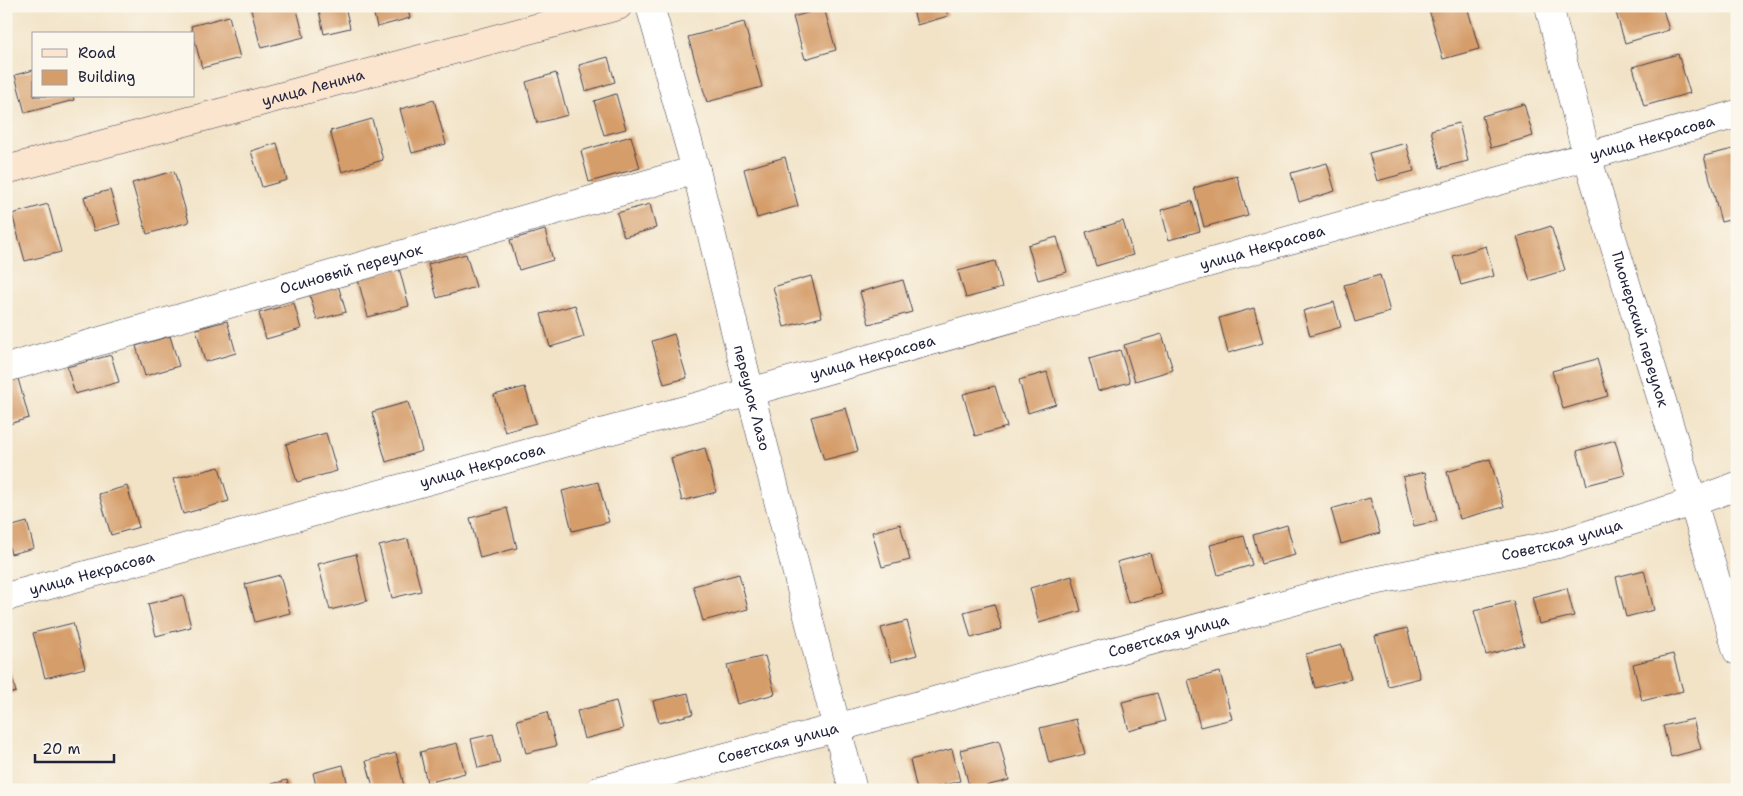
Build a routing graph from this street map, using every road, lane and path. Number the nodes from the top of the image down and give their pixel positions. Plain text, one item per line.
1 (618, 6) edge
2 (650, 6) edge
3 (1549, 6) edge
4 (1737, 114) edge
5 (1587, 156) junction
6 (6, 170) edge
7 (696, 170) junction
8 (6, 368) edge
9 (750, 392) junction
10 (1737, 486) edge
11 (1693, 502) junction
12 (6, 597) edge
13 (1737, 651) edge
14 (836, 728) junction
15 (600, 790) edge
16 (853, 790) edge

1 - 6 main road, улица Ленина
2 - 7 street, переулок Лазо
3 - 5 street, Пионерский переулок
4 - 5 street, улица Некрасова
5 - 9 street, улица Некрасова
5 - 11 street, Пионерский переулок
7 - 8 street, Осиновый переулок
7 - 9 street, переулок Лазо
9 - 12 street, улица Некрасова
9 - 14 street, переулок Лазо
10 - 11 street, Советская улица
11 - 13 street, Пионерский переулок
11 - 14 street, Советская улица
14 - 15 street, Советская улица
14 - 16 street, переулок Лазо

